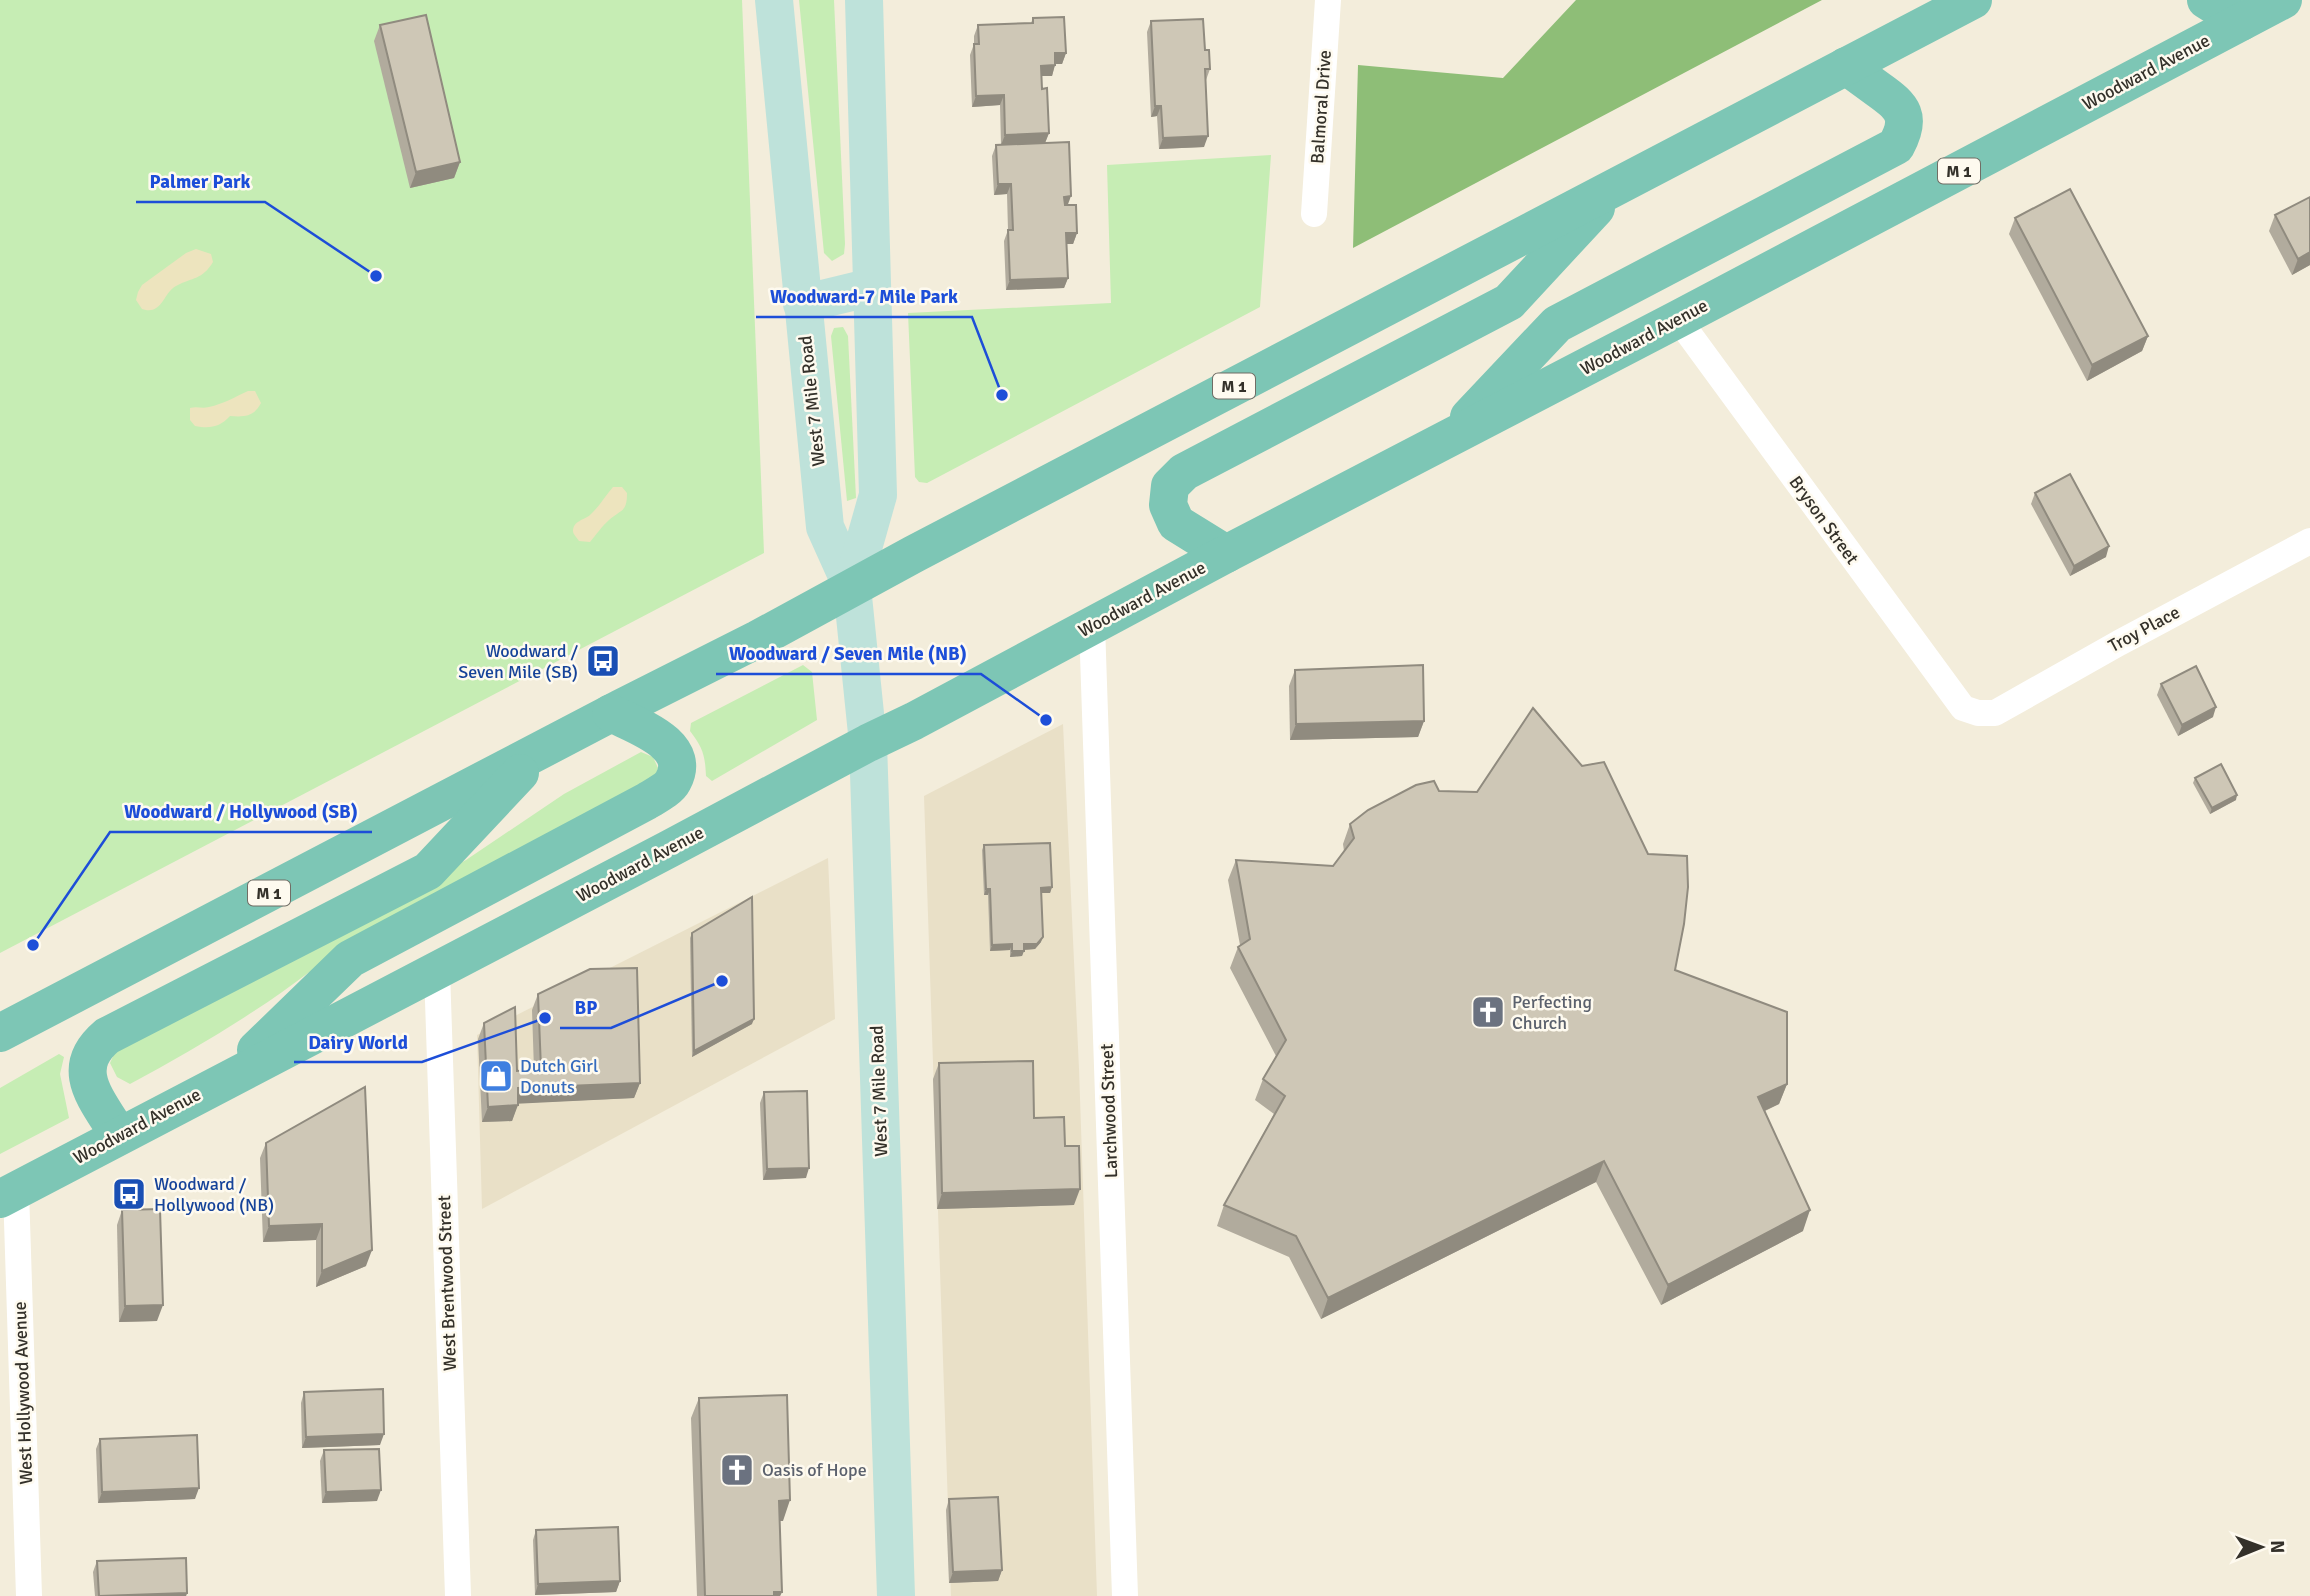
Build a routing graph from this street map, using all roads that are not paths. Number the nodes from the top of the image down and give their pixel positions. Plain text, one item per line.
1 (774, 0) edge
2 (864, 0) edge
3 (1328, 0) edge
4 (1973, 0) edge
5 (2206, 0) edge
6 (2283, 0) edge
7 (2241, 22) junction
8 (1846, 66) junction
9 (1617, 186) junction
10 (1314, 214) dead end
11 (872, 287) junction
12 (802, 304) junction
13 (1678, 319) junction
14 (1448, 439) junction
15 (2310, 541) edge
16 (1226, 554) junction
17 (852, 587) junction
18 (1092, 625) junction
19 (611, 713) junction
20 (1978, 713) joint
21 (868, 743) junction
22 (538, 752) junction
23 (437, 971) junction
24 (0, 1033) edge
25 (227, 1078) junction
26 (119, 1136) junction
27 (8, 1194) edge
28 (29, 1596) edge
29 (458, 1596) edge
30 (896, 1596) edge
31 (1125, 1596) edge

1 - 12 main road, West 7 Mile Road
2 - 11 main road, West 7 Mile Road
3 - 10 street, Balmoral Drive
4 - 8 main road, M 1
5 - 7 main road
6 - 7 main road, Woodward Avenue / M 1
7 - 13 main road, Woodward Avenue / M 1
8 - 9 main road, M 1
8 - 14 main road
9 - 16 main road
9 - 17 main road, M 1
11 - 12 main road
11 - 17 main road, West 7 Mile Road
12 - 17 main road, West 7 Mile Road
13 - 14 main road, Woodward Avenue / M 1
13 - 20 street, Bryson Street
14 - 16 main road, Woodward Avenue / M 1
15 - 20 street, Troy Place
16 - 18 main road, Woodward Avenue / M 1
17 - 19 main road, M 1
17 - 21 main road, West 7 Mile Road
18 - 21 main road, Woodward Avenue / M 1
18 - 31 street, Larchwood Street
19 - 22 main road, M 1
19 - 25 main road
21 - 23 main road, Woodward Avenue / M 1
21 - 30 main road, West 7 Mile Road
22 - 24 main road, M 1
22 - 26 main road
23 - 25 main road, Woodward Avenue / M 1
23 - 29 street, West Brentwood Street
25 - 26 main road, Woodward Avenue / M 1
26 - 27 main road, Woodward Avenue / M 1
27 - 28 street, West Hollywood Avenue

